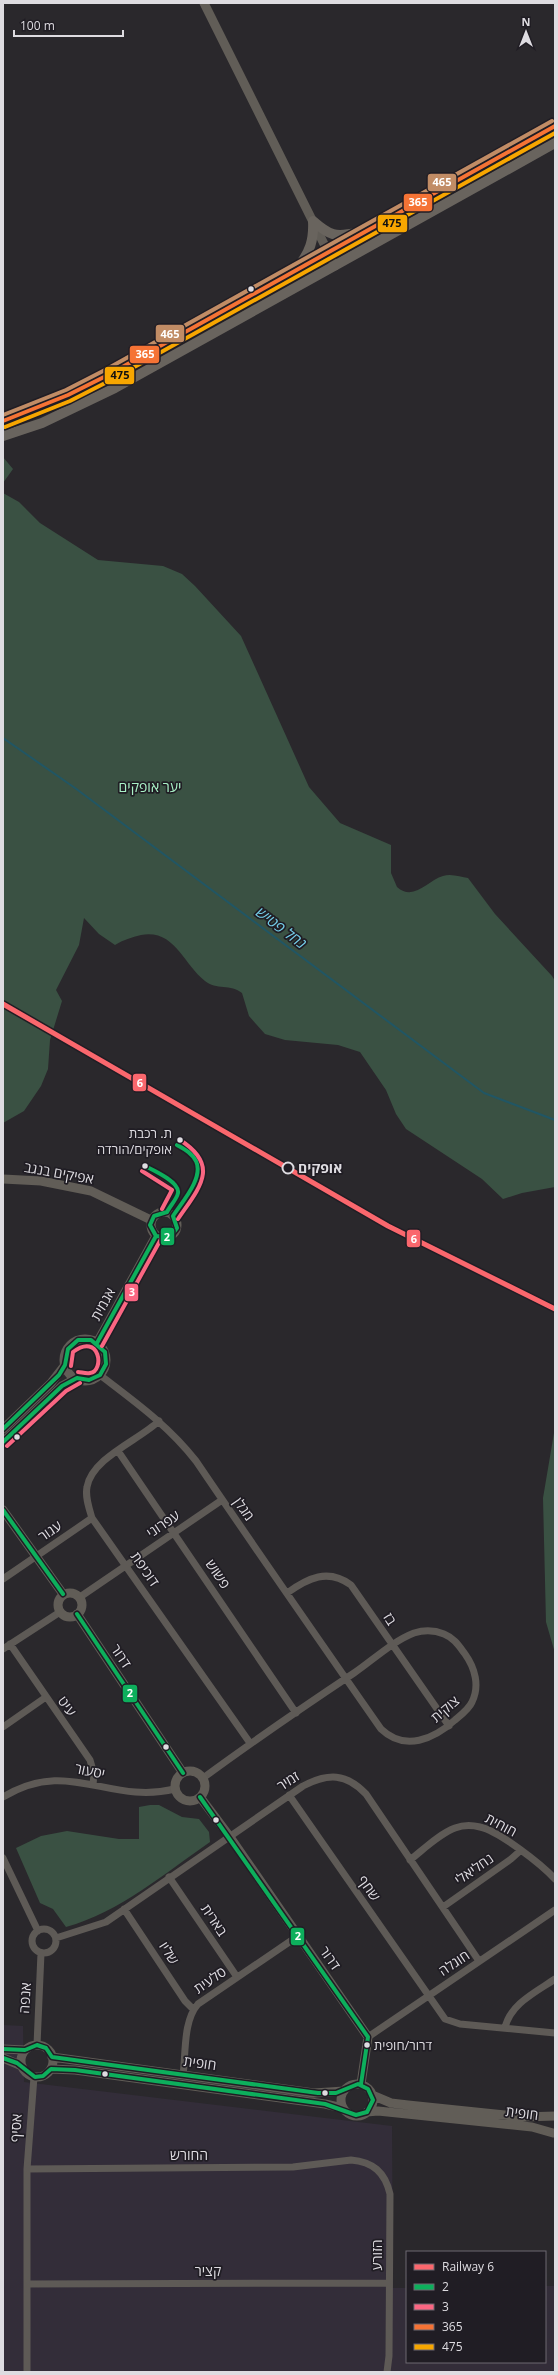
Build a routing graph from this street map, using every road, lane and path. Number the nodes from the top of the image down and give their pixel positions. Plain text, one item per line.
1 (204, 3) edge
2 (555, 126) edge
3 (555, 143) edge
4 (313, 221) junction
5 (365, 232) junction
6 (328, 252) junction
7 (335, 266) junction
8 (294, 271) junction
9 (3, 421) edge
10 (3, 436) edge
11 (3, 1179) edge
12 (151, 1220) junction
13 (156, 1236) junction
14 (98, 1343) junction
15 (65, 1365) junction
16 (100, 1375) junction
17 (76, 1378) junction
18 (159, 1421) junction
19 (3, 1429) edge
20 (3, 1442) edge
21 (118, 1452) junction
22 (222, 1500) junction
23 (3, 1510) edge
24 (92, 1518) junction
25 (174, 1533) junction
26 (37, 1556) junction
27 (126, 1565) junction
28 (3, 1579) edge
29 (286, 1593) junction
30 (63, 1594) junction
31 (80, 1597) junction
32 (60, 1612) junction
33 (77, 1614) junction
34 (10, 1644) junction
35 (392, 1647) junction
36 (3, 1649) edge
37 (346, 1678) junction
38 (46, 1697) junction
39 (296, 1713) junction
40 (448, 1726) junction
41 (3, 1727) edge
42 (250, 1743) junction
43 (182, 1773) junction
44 (203, 1778) junction
45 (93, 1785) junction
46 (175, 1789) junction
47 (289, 1795) junction
48 (3, 1797) edge
49 (200, 1797) junction
50 (230, 1837) junction
51 (520, 1851) junction
52 (3, 1858) edge
53 (410, 1860) junction
54 (169, 1877) junction
55 (555, 1879) edge
56 (443, 1907) junction
57 (124, 1909) junction
58 (555, 1910) edge
59 (38, 1930) junction
60 (298, 1936) junction
61 (56, 1938) junction
62 (41, 1953) junction
63 (479, 1961) junction
64 (237, 1977) junction
65 (555, 1978) edge
66 (428, 1996) junction
67 (194, 2009) junction
68 (505, 2028) junction
69 (555, 2033) edge
70 (368, 2037) junction
71 (37, 2045) junction
72 (3, 2049) edge
73 (25, 2050) junction
74 (52, 2056) junction
75 (3, 2058) edge
76 (22, 2066) junction
77 (50, 2069) junction
78 (182, 2075) junction
79 (34, 2077) junction
80 (361, 2084) junction
81 (344, 2091) junction
82 (372, 2095) junction
83 (343, 2108) junction
84 (367, 2112) junction
85 (555, 2116) edge
86 (554, 2134) edge
87 (351, 2160) joint
88 (27, 2169) junction
89 (389, 2283) junction
90 (27, 2284) junction
91 (27, 2372) edge
92 (387, 2372) edge

1 - 4 street
2 - 5 main road
3 - 7 main road
4 - 5 main road
4 - 6 street
4 - 8 main road
5 - 6 main road
6 - 7 street
6 - 8 main road
7 - 10 main road
8 - 9 main road
11 - 12 street, אפיקים בנגב
12 - 13 street
12 - 13 street
13 - 14 street, אגמית
14 - 15 street
14 - 16 street
15 - 17 street
15 - 19 street
16 - 17 street
16 - 18 street, מגלן
17 - 20 street
18 - 21 street, דוכיפת
18 - 22 street, מגלן
21 - 24 street, דוכיפת
21 - 25 street, פשוש
22 - 25 street, עפרוני
22 - 29 street, מגלן
23 - 26 street
24 - 26 street, עגור
24 - 27 street, דוכיפת
25 - 27 street, עפרוני
25 - 39 street, פשוש
26 - 28 street, עגור
26 - 30 street
27 - 31 street, עפרוני
27 - 42 street, דוכיפת
29 - 35 street, בז
29 - 37 street, מגלן
30 - 31 street
30 - 32 street
31 - 33 street
32 - 33 street
32 - 34 street
33 - 43 street, דרור
34 - 36 street
34 - 38 street, עיט
35 - 37 street, צוקית
35 - 40 street, בז
35 - 40 street, צוקית
37 - 39 street
37 - 40 street, צוקית
38 - 41 street
38 - 45 street, עיט
39 - 42 street
42 - 44 street
43 - 44 street
43 - 46 street
44 - 49 street
45 - 46 street, יסעור
45 - 48 street, יסעור
46 - 49 street
47 - 50 street, זמיר
47 - 53 street, זמיר
47 - 66 street, שחף
49 - 50 street, דרור
50 - 54 street, זמיר
50 - 60 street, דרור
51 - 53 street, חוחית
51 - 55 street, חוחית
51 - 56 street, נחליאלי
52 - 59 street
53 - 56 street, זמיר
54 - 57 street, זמיר
54 - 64 street, בארית
56 - 63 street, זמיר
57 - 61 street, זמיר
57 - 67 street, שליו
58 - 63 street, חוגלה
59 - 61 street
59 - 62 street
60 - 64 street, סלעית
60 - 70 street, דרור
61 - 62 street
62 - 71 street, אנפה
63 - 66 street, חוגלה
64 - 67 street, סלעית
65 - 68 street
66 - 68 street
66 - 70 street, חוגלה
67 - 78 street, סלעית
68 - 69 street
70 - 80 street
71 - 73 street
71 - 74 street
72 - 73 street
73 - 76 street
74 - 77 street
74 - 78 street, חופית
75 - 76 street
76 - 79 street
77 - 79 street
77 - 83 street, חופית
78 - 81 street, חופית
79 - 88 street, אסיף
80 - 81 street
80 - 82 street
81 - 83 street
82 - 84 street
82 - 85 street, חופית
83 - 84 street
84 - 86 street, חופית
85 - 86 street
87 - 88 street, החורש
87 - 89 street, הזורע
88 - 90 street, אסיף
89 - 90 street, קציר
89 - 92 street, הזורע
90 - 91 street, אסיף

